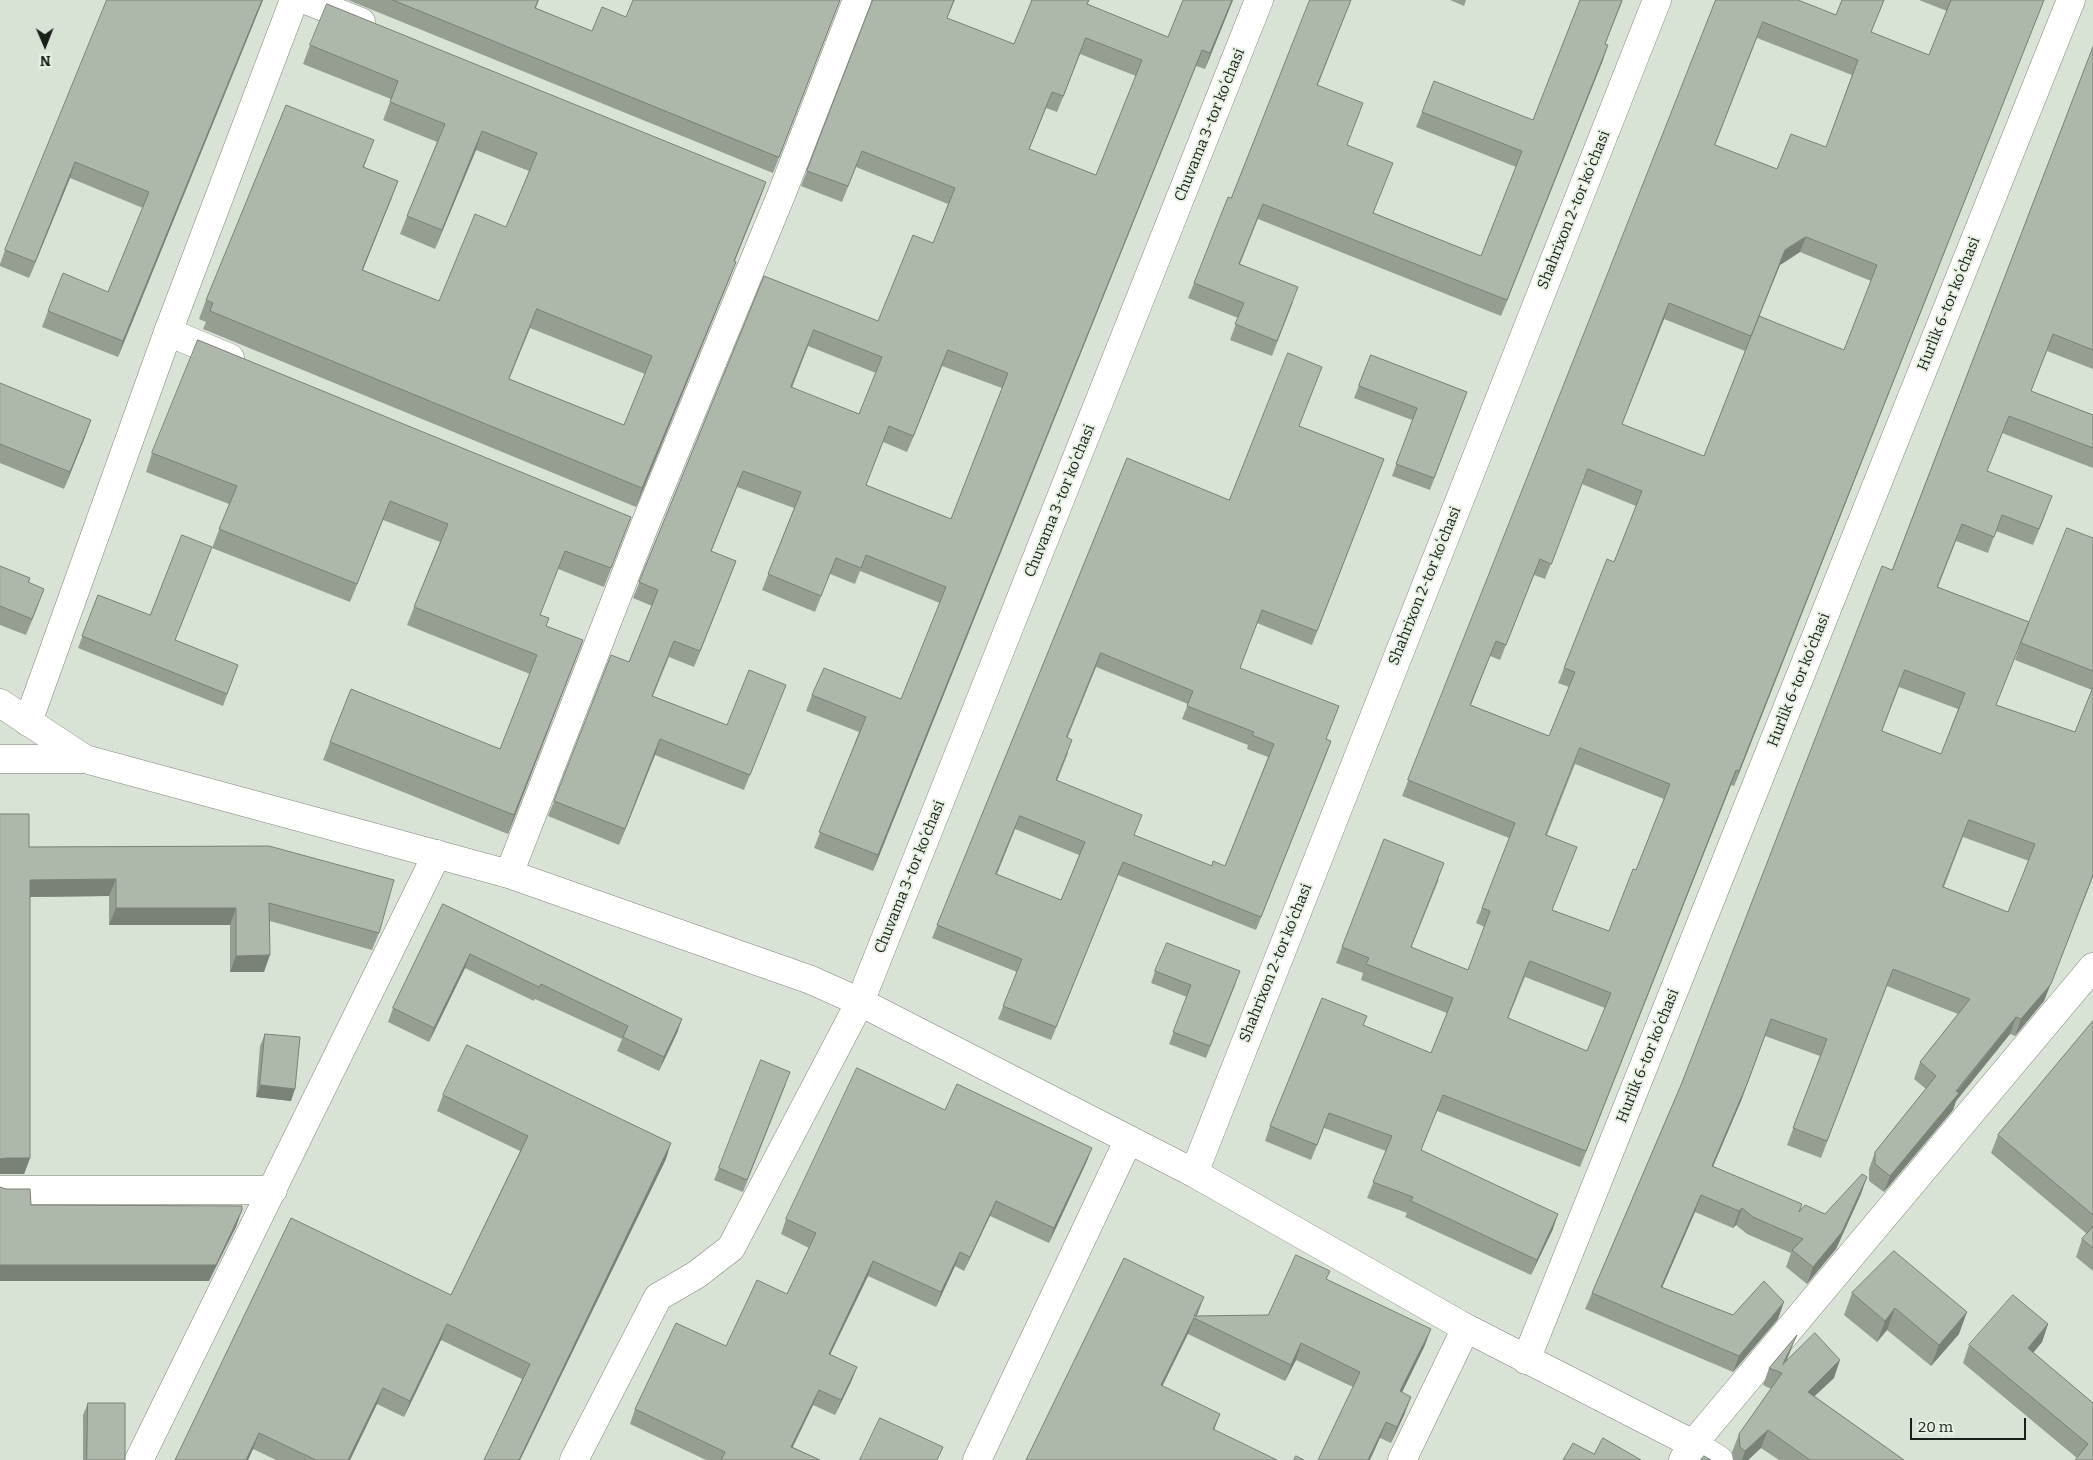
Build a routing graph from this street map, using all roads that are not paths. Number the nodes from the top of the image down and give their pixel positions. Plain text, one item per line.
1 (294, 0) edge
2 (306, 0) edge
3 (857, 0) edge
4 (1259, 0) edge
5 (1657, 0) edge
6 (2071, 0) edge
7 (389, 33) edge
8 (754, 182) edge
9 (782, 193) junction
10 (168, 332) junction
11 (250, 366) edge
12 (0, 703) edge
13 (28, 722) junction
14 (0, 759) edge
15 (85, 759) junction
16 (437, 854) junction
17 (509, 874) junction
18 (2093, 966) edge
19 (860, 1002) junction
20 (1128, 1141) junction
21 (1194, 1173) junction
22 (0, 1190) edge
23 (273, 1190) junction
24 (1466, 1328) junction
25 (1526, 1360) junction
26 (1688, 1452) edge
27 (139, 1460) edge
28 (574, 1460) edge
29 (976, 1460) edge
30 (1402, 1460) edge
31 (1719, 1460) edge

1 - 10 street
2 - 7 street
3 - 9 street
4 - 19 street, Chuvama 3-tor koʻchasi
5 - 21 street, Shahrixon 2-tor koʻchasi
6 - 25 street, Hurlik 6-tor koʻchasi
8 - 9 street
9 - 17 street
10 - 11 street
10 - 13 street
12 - 13 street
13 - 15 street
14 - 15 street
15 - 16 street
16 - 17 street
16 - 23 street
17 - 19 street
18 - 26 street
19 - 20 street
19 - 28 street, Chuvama 3-tor koʻchasi
20 - 21 street
20 - 29 street
21 - 24 street
22 - 23 street
23 - 27 street
24 - 25 street
24 - 30 street
25 - 26 street
26 - 31 street

